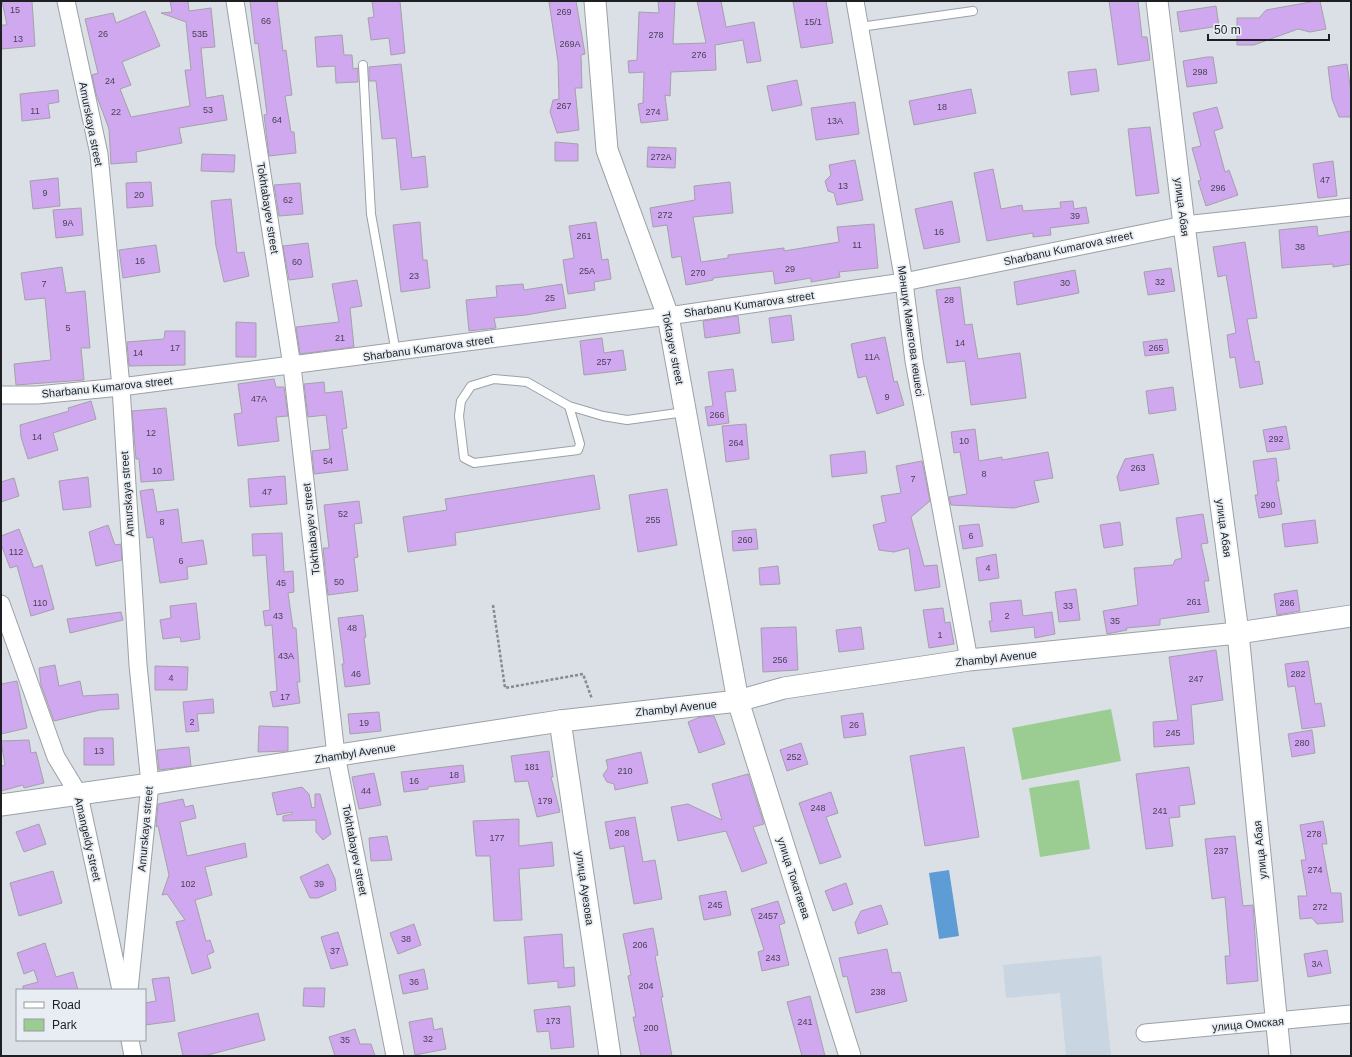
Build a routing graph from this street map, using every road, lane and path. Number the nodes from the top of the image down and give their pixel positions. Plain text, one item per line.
1 (66, 1) edge
2 (235, 1) edge
3 (595, 1) edge
4 (855, 1) edge
5 (1157, 1) edge
6 (973, 11) dead end
7 (860, 27) junction
8 (363, 65) dead end
9 (1351, 207) edge
10 (1184, 225) junction
11 (904, 282) junction
12 (668, 316) junction
13 (396, 353) junction
14 (292, 366) junction
15 (121, 387) junction
16 (1, 394) edge
17 (569, 406) junction
18 (686, 412) junction
19 (1, 604) edge
20 (492, 605) dead end
21 (1351, 616) edge
22 (1238, 633) junction
23 (969, 660) junction
24 (738, 701) junction
25 (598, 716) junction
26 (560, 721) junction
27 (336, 756) junction
28 (150, 784) junction
29 (79, 794) junction
30 (1, 805) edge
31 (121, 989) edge
32 (129, 989) edge
33 (1351, 1014) edge
34 (1278, 1022) junction
35 (1144, 1033) dead end
36 (130, 1041) edge
37 (133, 1056) edge
38 (395, 1056) edge
39 (610, 1056) edge
40 (850, 1056) edge
41 (1280, 1056) edge

1 - 15 street, Amurskaya street
2 - 14 street, Tokhtabayev street
3 - 12 street, Toktayev street
4 - 7 street, Мәншүк Мәметова көшесі
5 - 10 street, улица Абая
6 - 7 lane
7 - 11 street, Мәншүк Мәметова көшесі
8 - 13 lane
9 - 10 street, Sharbanu Kumarova street
10 - 11 street, Sharbanu Kumarova street
10 - 22 street, улица Абая
11 - 12 street, Sharbanu Kumarova street
11 - 23 street, Мәншүк Мәметова көшесі
12 - 13 street, Sharbanu Kumarova street
12 - 18 street, Toktayev street
13 - 14 street, Sharbanu Kumarova street
14 - 15 street, Sharbanu Kumarova street
14 - 27 street, Tokhtabayev street
15 - 16 street, Sharbanu Kumarova street
15 - 28 street, Amurskaya street
17 - 17 lane
17 - 18 lane
18 - 24 street, Toktayev street
19 - 29 street, Amangeldy street
20 - 25 path
21 - 22 street, Zhambyl Avenue
22 - 23 street, Zhambyl Avenue
22 - 34 street, улица Абая
23 - 24 street, Zhambyl Avenue
24 - 25 street, Zhambyl Avenue
24 - 40 street, улица Токатаева
25 - 26 street, Zhambyl Avenue
26 - 27 street, Zhambyl Avenue
26 - 39 street, улица Ауезова
27 - 28 street, Zhambyl Avenue
27 - 38 street, Tokhtabayev street
28 - 29 street, Zhambyl Avenue
28 - 32 street, Amurskaya street
29 - 30 street, Zhambyl Avenue
29 - 31 street, Amangeldy street
33 - 34 street, улица Омская
34 - 35 street, улица Омская
34 - 41 street, улица Абая
36 - 37 street

